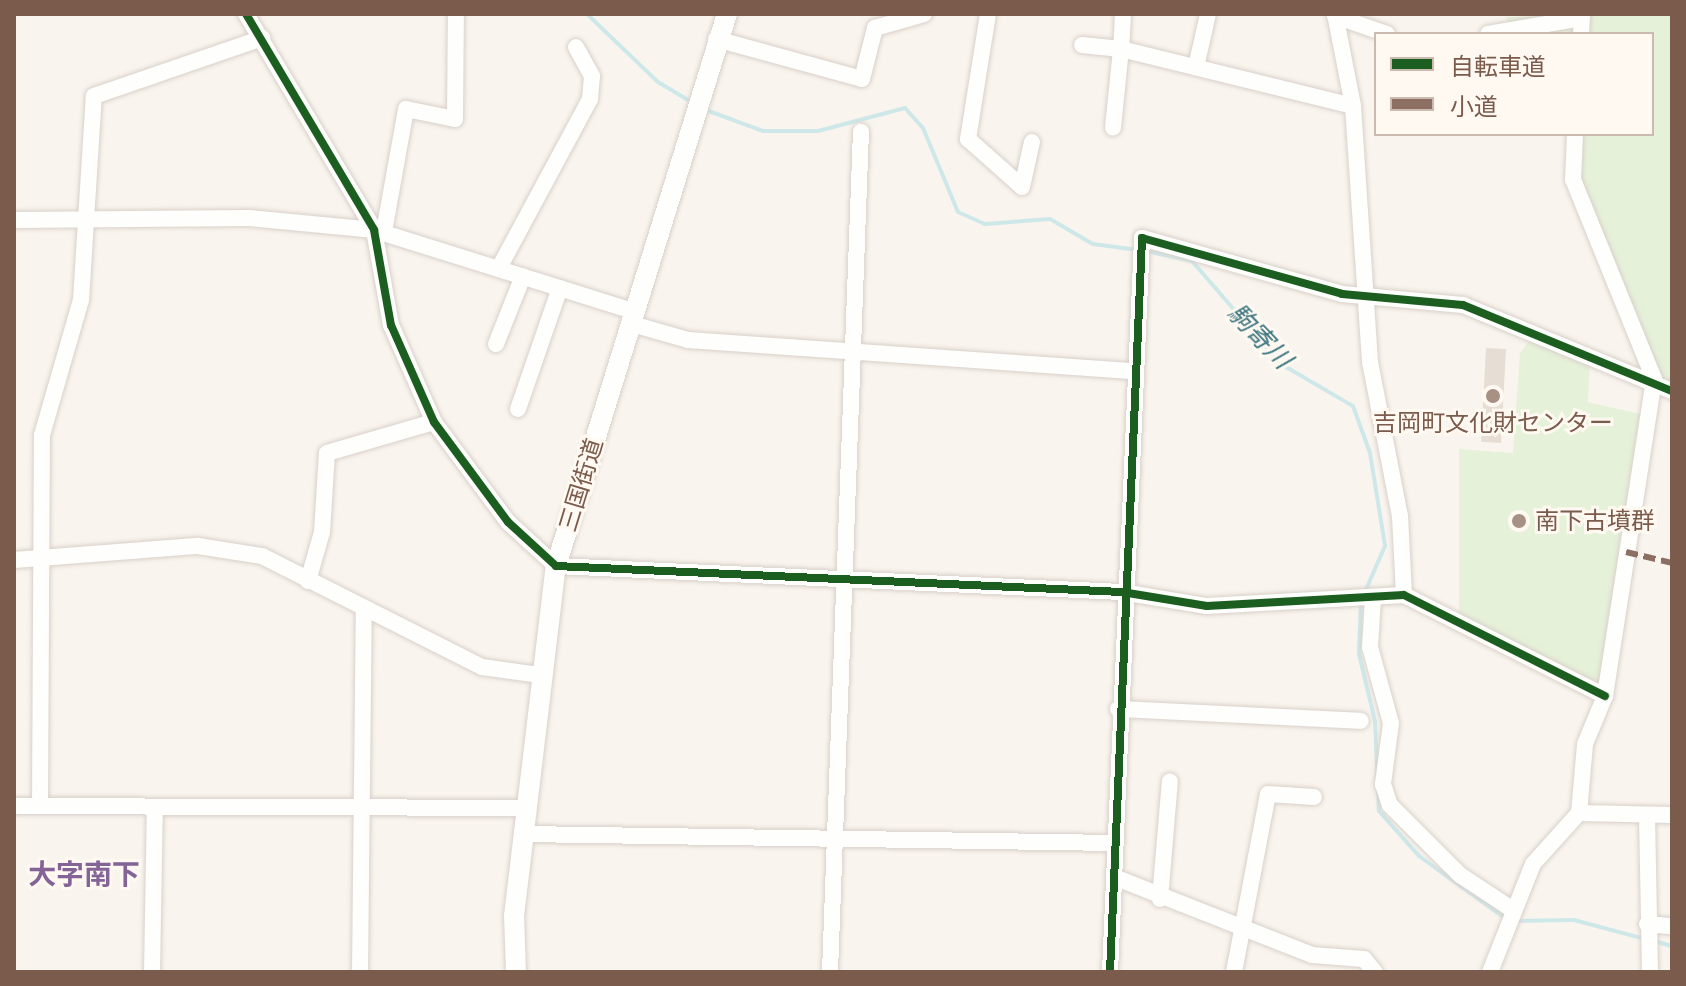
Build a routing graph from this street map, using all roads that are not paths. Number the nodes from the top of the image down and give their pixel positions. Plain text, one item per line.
1 (246, 14) edge
2 (456, 14) edge
3 (727, 14) edge
4 (924, 14) edge
5 (988, 14) edge
6 (1123, 14) edge
7 (1208, 14) edge
8 (1335, 15) edge
9 (1581, 22) edge
10 (1382, 32) edge
11 (1504, 32) edge
12 (262, 38) junction
13 (716, 39) junction
14 (1082, 45) dead end
15 (576, 47) dead end
16 (1121, 49) junction
17 (1196, 67) junction
18 (1353, 106) junction
19 (1113, 128) dead end
20 (861, 132) dead end
21 (1575, 136) edge
22 (1032, 142) dead end
23 (14, 220) edge
24 (88, 222) junction
25 (374, 230) junction
26 (499, 268) junction
27 (523, 276) junction
28 (560, 288) junction
29 (1366, 294) junction
30 (634, 318) junction
31 (496, 344) dead end
32 (853, 353) junction
33 (1135, 371) junction
34 (1654, 379) junction
35 (1672, 391) edge
36 (518, 409) dead end
37 (434, 422) junction
38 (14, 560) edge
39 (43, 563) junction
40 (556, 566) junction
41 (845, 579) junction
42 (308, 581) junction
43 (1122, 592) junction
44 (1404, 595) junction
45 (1373, 599) junction
46 (364, 609) junction
47 (540, 675) junction
48 (1605, 696) junction
49 (1118, 709) junction
50 (1361, 721) dead end
51 (1170, 781) dead end
52 (1314, 797) dead end
53 (14, 806) edge
54 (40, 806) junction
55 (155, 808) junction
56 (359, 808) junction
57 (527, 808) junction
58 (1579, 813) junction
59 (1647, 815) junction
60 (1672, 815) edge
61 (523, 834) junction
62 (835, 841) junction
63 (1113, 843) junction
64 (1114, 877) junction
65 (1160, 899) junction
66 (1510, 908) junction
67 (1672, 926) edge
68 (1647, 927) junction
69 (1241, 932) junction
70 (152, 972) edge
71 (360, 972) edge
72 (516, 972) edge
73 (830, 972) edge
74 (1110, 972) edge
75 (1234, 972) edge
76 (1375, 972) edge
77 (1490, 972) edge
78 (1650, 972) edge

1 - 12 street
2 - 25 street
3 - 13 street, 三国街道
4 - 13 street
5 - 22 street
6 - 16 street
7 - 17 street
8 - 10 street
8 - 18 street
9 - 11 street
12 - 24 street
12 - 25 street
13 - 30 street, 三国街道
14 - 16 street
15 - 26 street
16 - 17 street
16 - 19 street
17 - 18 street
18 - 29 street
20 - 32 street
21 - 34 street
23 - 24 street
24 - 25 street
24 - 39 street
25 - 26 street
25 - 37 street
26 - 27 street
27 - 28 street
27 - 31 street
28 - 30 street
28 - 36 street
29 - 33 street
29 - 34 street
29 - 44 street
30 - 32 street
30 - 40 street, 三国街道
32 - 33 street
32 - 41 street
33 - 43 street
34 - 35 street
34 - 48 street
37 - 40 street
37 - 42 street
38 - 39 street
39 - 42 street
39 - 54 street
40 - 41 street
40 - 47 street, 三国街道
41 - 43 street
41 - 62 street
42 - 46 street
43 - 45 street
43 - 49 street
44 - 45 street
44 - 48 street
45 - 66 street
46 - 47 street
46 - 56 street
47 - 57 street, 三国街道
48 - 58 street
49 - 50 street
49 - 63 street
51 - 65 street
52 - 69 street
53 - 54 street
54 - 55 street
55 - 56 street
55 - 70 street
56 - 57 street
56 - 71 street
57 - 61 street, 三国街道
58 - 59 street
58 - 66 street
59 - 60 street
59 - 68 street
61 - 62 street
61 - 72 street, 三国街道
62 - 63 street
62 - 73 street
63 - 64 street
64 - 65 street
64 - 74 street
65 - 69 street
66 - 77 street
67 - 68 street
68 - 78 street
69 - 75 street
69 - 76 street

